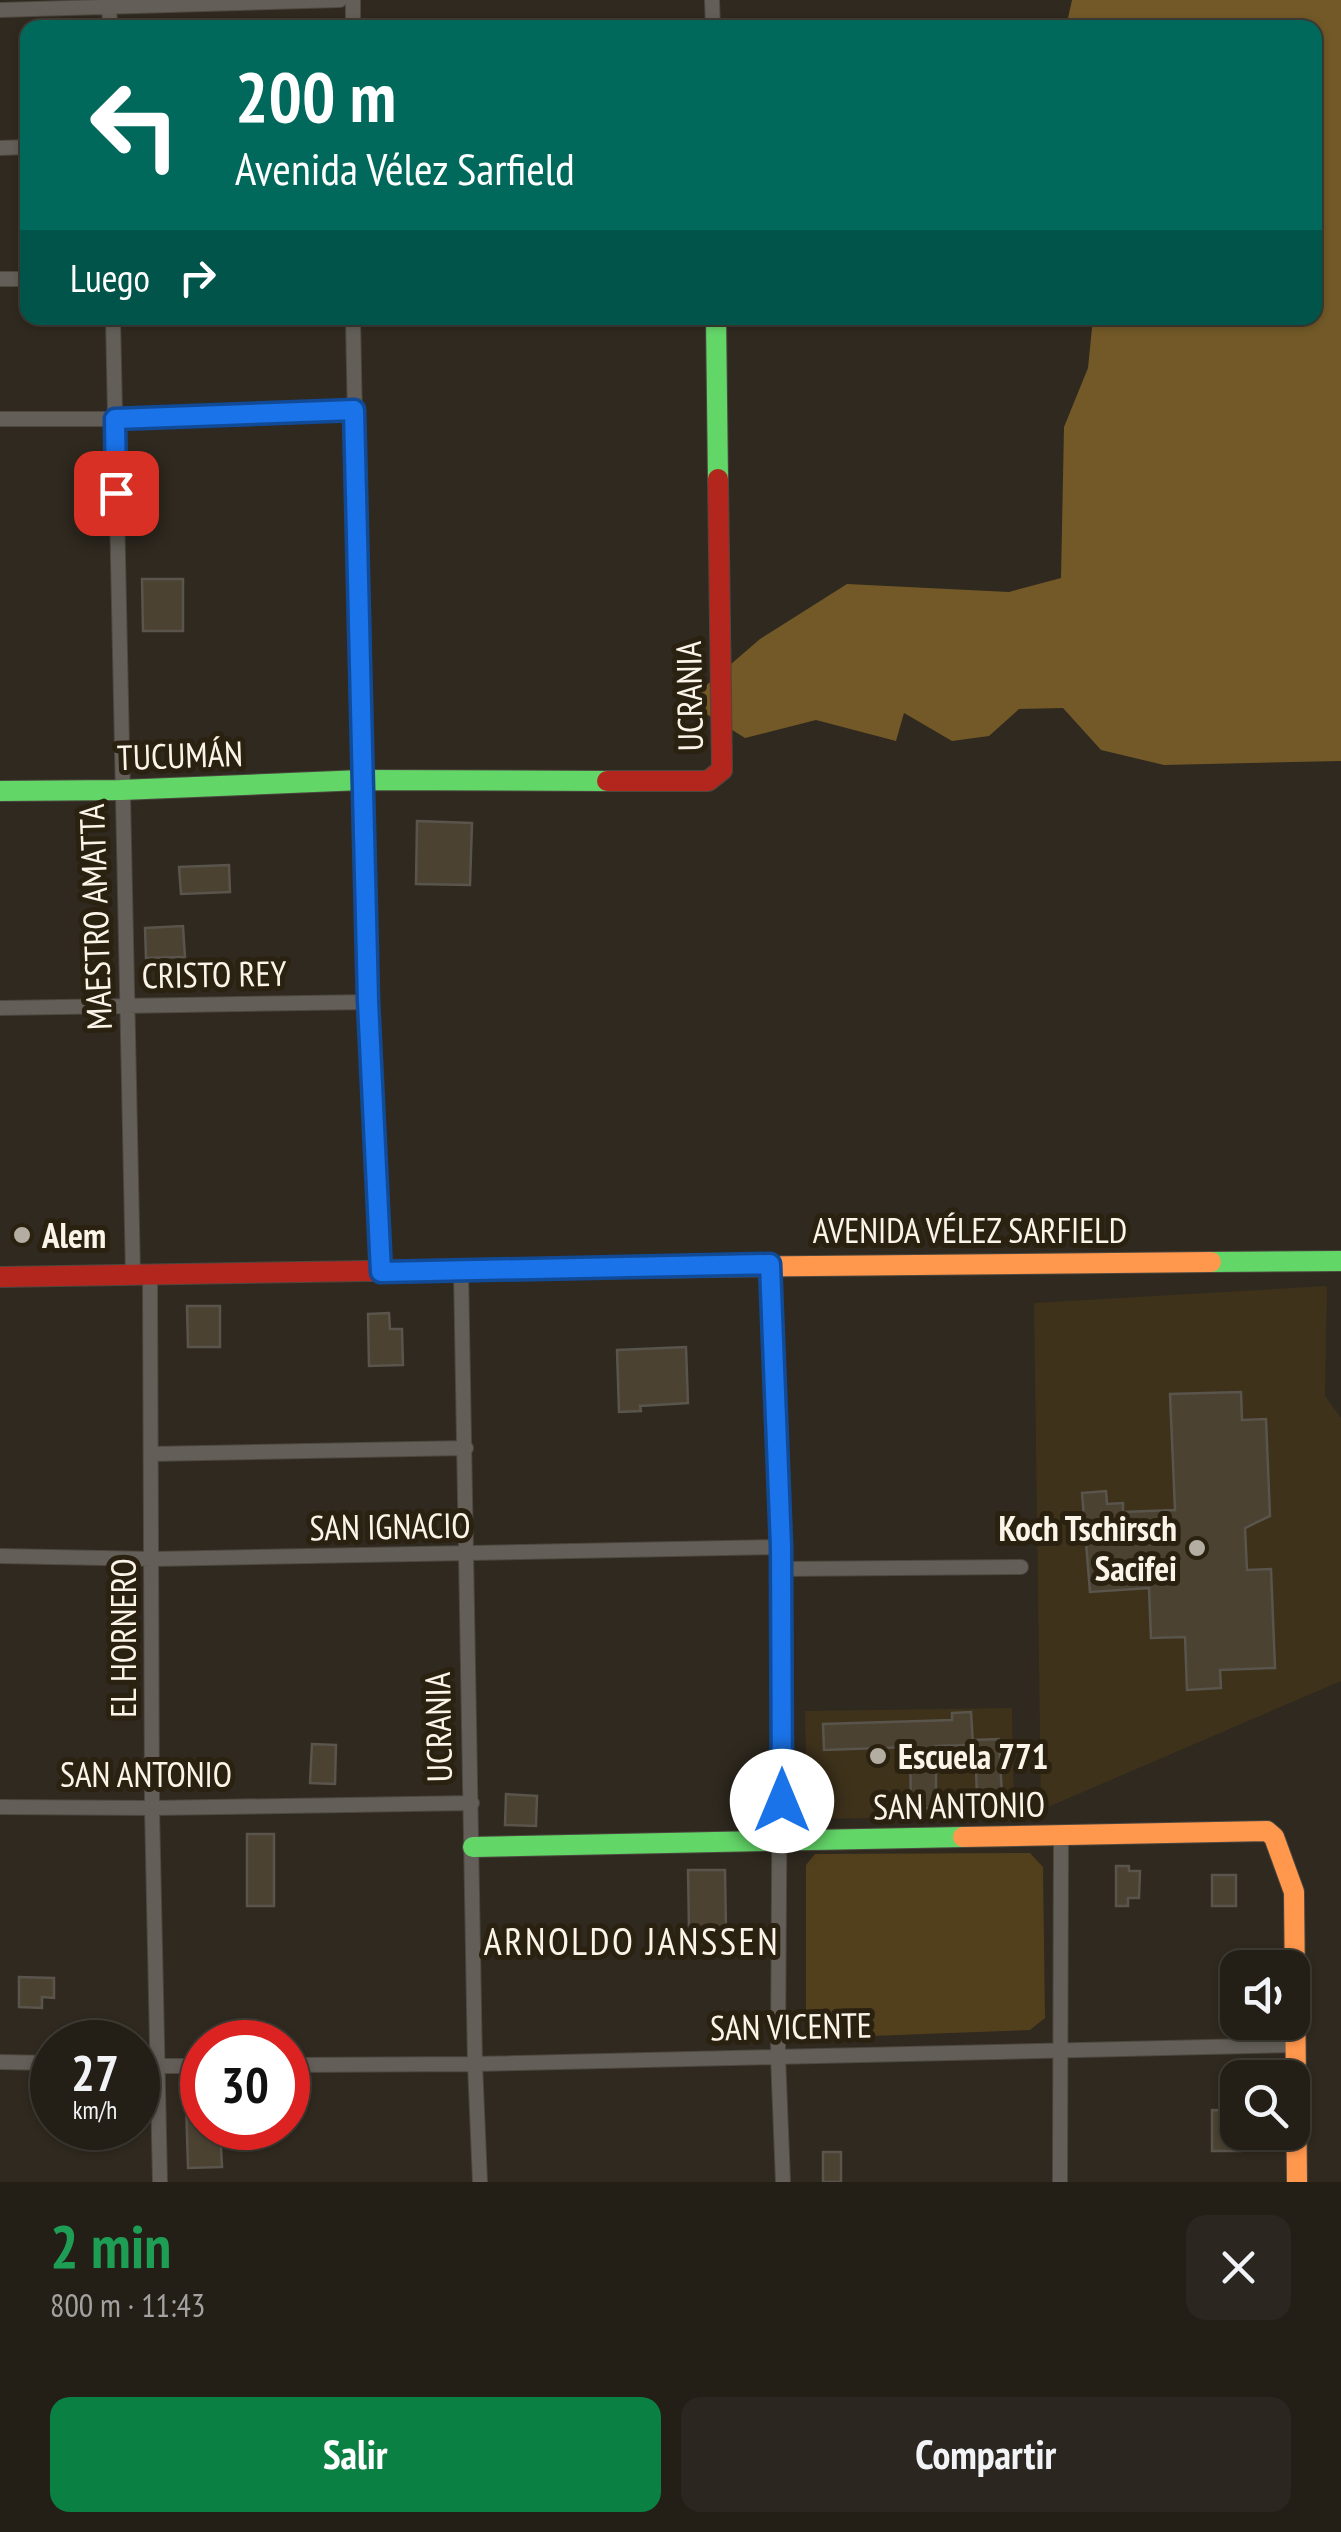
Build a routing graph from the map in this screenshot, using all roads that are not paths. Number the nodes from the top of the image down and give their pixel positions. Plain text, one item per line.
1 (340, 0) edge
2 (110, 5) edge
3 (0, 10) edge
4 (113, 325) edge
5 (354, 325) edge
6 (716, 325) edge
7 (354, 410) junction
8 (0, 419) edge
9 (115, 419) junction
10 (362, 780) junction
11 (121, 790) junction
12 (0, 791) edge
13 (368, 1002) junction
14 (130, 1005) junction
15 (0, 1008) edge
16 (1341, 1261) edge
17 (770, 1264) junction
18 (461, 1270) junction
19 (381, 1272) junction
20 (142, 1275) junction
21 (0, 1277) edge
22 (466, 1448) junction
23 (152, 1454) junction
24 (781, 1547) junction
25 (466, 1554) junction
26 (0, 1556) edge
27 (154, 1559) junction
28 (1022, 1567) dead end
29 (781, 1569) junction
30 (472, 1803) junction
31 (0, 1806) edge
32 (152, 1808) junction
33 (1060, 1836) junction
34 (782, 1840) junction
35 (472, 1846) junction
36 (157, 2020) edge
37 (1296, 2045) junction
38 (1061, 2050) junction
39 (778, 2056) junction
40 (0, 2062) edge
41 (30, 2063) edge
42 (475, 2064) junction
43 (310, 2065) edge
44 (159, 2150) edge
45 (160, 2182) edge
46 (480, 2182) edge
47 (783, 2182) edge
48 (1060, 2182) edge
49 (1297, 2182) edge

1 - 2 street
2 - 3 street
4 - 9 street, MAESTRO AMATTA
5 - 7 street
6 - 10 street, UCRANIA
7 - 9 street
7 - 10 street
8 - 9 street
9 - 11 street, MAESTRO AMATTA
10 - 11 street, TUCUMÁN
10 - 13 street
11 - 12 street, TUCUMÁN
11 - 14 street, MAESTRO AMATTA
13 - 14 street, CRISTO REY
13 - 19 street
14 - 15 street, CRISTO REY
14 - 20 street, MAESTRO AMATTA
16 - 17 street, AVENIDA VÉLEZ SARFIELD
17 - 18 street, AVENIDA VÉLEZ SARFIELD
17 - 24 street
18 - 19 street, AVENIDA VÉLEZ SARFIELD
18 - 22 street, UCRANIA
19 - 20 street, AVENIDA VÉLEZ SARFIELD
20 - 21 street, AVENIDA VÉLEZ SARFIELD
20 - 23 street, EL HORNERO
22 - 23 street
22 - 25 street, UCRANIA
23 - 27 street, EL HORNERO
24 - 25 street, SAN IGNACIO
24 - 29 street
25 - 27 street, SAN IGNACIO
25 - 30 street, UCRANIA
26 - 27 street, SAN IGNACIO
27 - 32 street, EL HORNERO
28 - 29 street
29 - 34 street
30 - 32 street, SAN ANTONIO
30 - 35 street, UCRANIA
31 - 32 street, SAN ANTONIO
32 - 36 street, EL HORNERO
33 - 34 street, SAN ANTONIO
33 - 37 street, SAN ANTONIO
33 - 38 street
34 - 35 street, SAN ANTONIO
34 - 39 street
35 - 42 street, UCRANIA
37 - 38 street, SAN VICENTE
37 - 49 street
38 - 39 street, SAN VICENTE
38 - 48 street
39 - 42 street, SAN VICENTE
39 - 47 street
40 - 41 street
42 - 43 street, SAN VICENTE
42 - 46 street, UCRANIA
44 - 45 street, EL HORNERO

